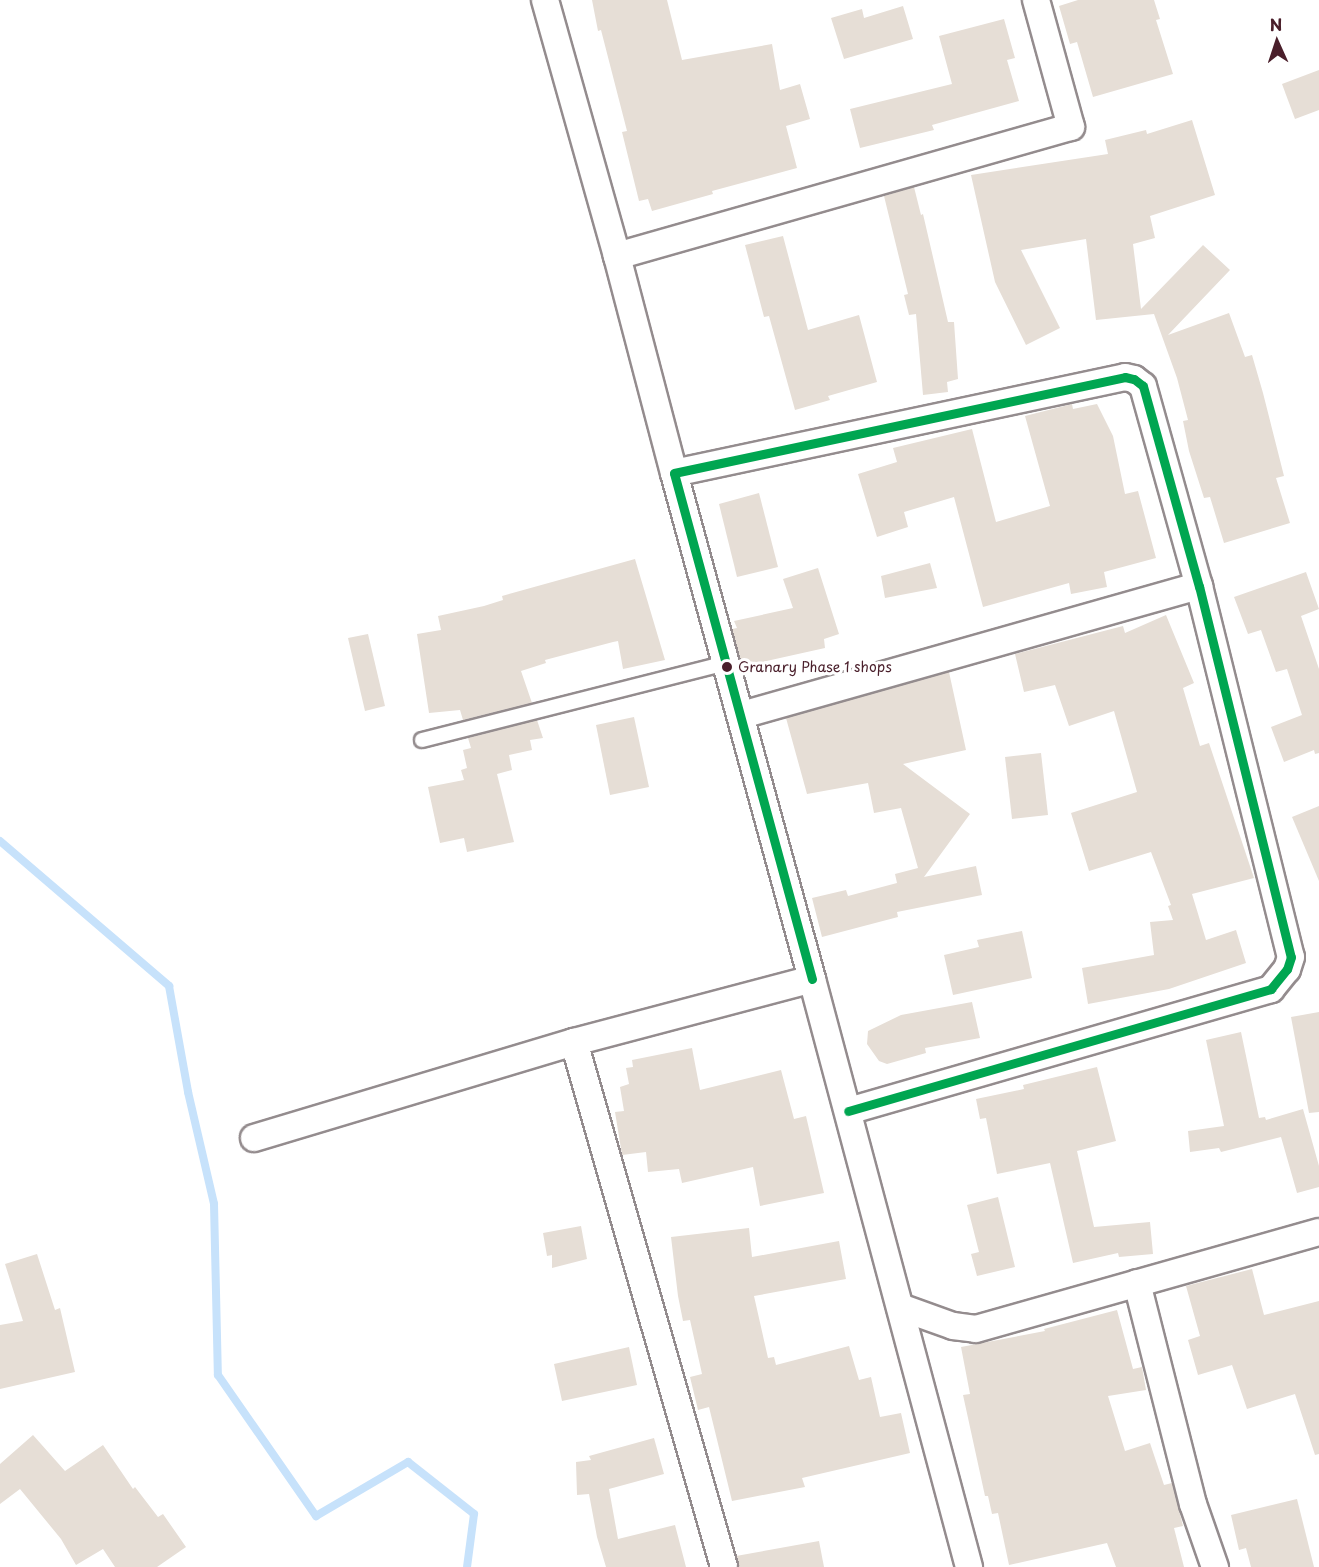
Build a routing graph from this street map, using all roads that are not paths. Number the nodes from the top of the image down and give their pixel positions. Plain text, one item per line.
1 (545, 0) edge
2 (1036, 0) edge
3 (617, 256) junction
4 (674, 473) junction
5 (1199, 586) junction
6 (726, 663) junction
7 (742, 715) junction
8 (422, 740) dead end
9 (812, 979) junction
10 (574, 1042) junction
11 (848, 1111) junction
12 (254, 1138) dead end
13 (1319, 1232) edge
14 (1137, 1283) junction
15 (900, 1307) junction
16 (965, 1566) edge
17 (724, 1567) edge
18 (1215, 1567) edge

1 - 3 street
2 - 3 street
3 - 4 street
4 - 5 street
4 - 6 street
5 - 7 street
5 - 11 street
6 - 7 street
6 - 8 lane
7 - 9 street
9 - 10 street
9 - 11 street
10 - 12 street
10 - 17 street
11 - 15 street
13 - 14 street
14 - 15 street
14 - 18 street
15 - 16 street

